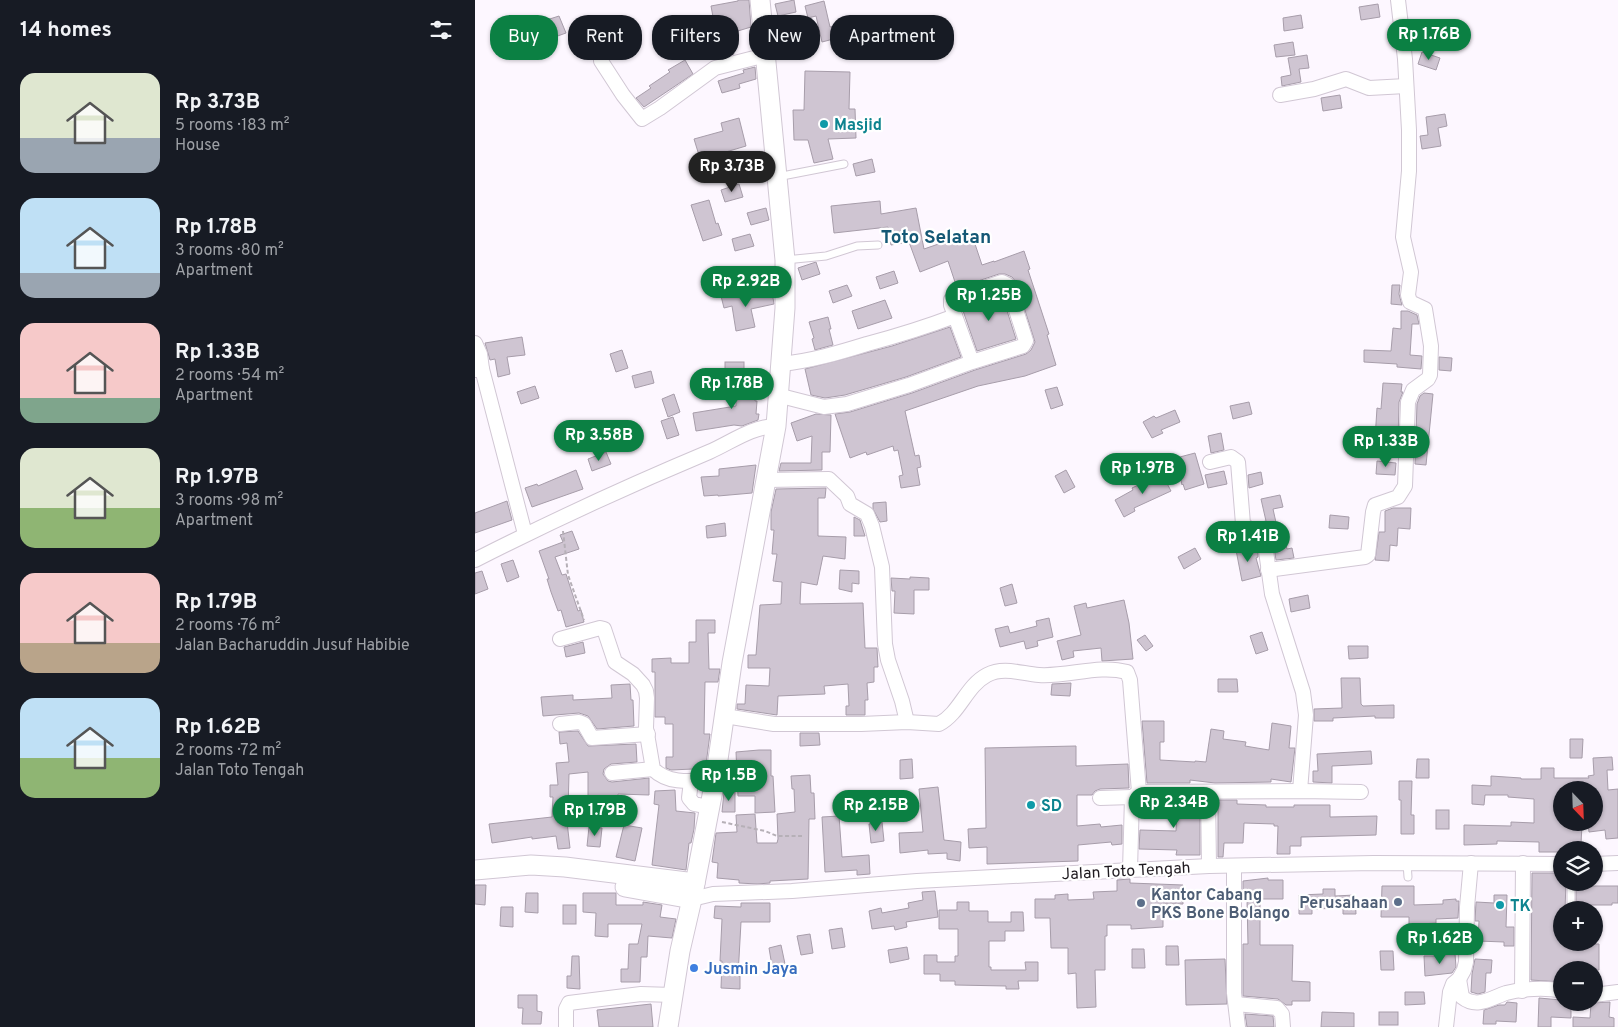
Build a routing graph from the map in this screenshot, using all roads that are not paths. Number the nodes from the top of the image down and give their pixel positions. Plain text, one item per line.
1 (760, 0) edge
2 (1398, 0) edge
3 (762, 15) edge
4 (749, 59) edge
5 (766, 60) edge
6 (601, 61) dead end
7 (1406, 86) junction
8 (1280, 95) dead end
9 (844, 164) dead end
10 (777, 177) junction
11 (877, 245) dead end
12 (785, 260) junction
13 (955, 316) junction
14 (475, 343) edge
15 (972, 362) junction
16 (781, 364) junction
17 (478, 369) edge
18 (777, 395) junction
19 (776, 426) junction
20 (1210, 462) dead end
21 (766, 480) junction
22 (525, 534) junction
23 (475, 560) edge
24 (1268, 570) junction
25 (560, 639) dead end
26 (725, 716) junction
27 (907, 722) junction
28 (560, 724) dead end
29 (647, 734) junction
30 (653, 768) junction
31 (612, 773) dead end
32 (715, 780) junction
33 (691, 781) junction
34 (1300, 791) junction
35 (1208, 792) junction
36 (1361, 792) dead end
37 (1136, 795) junction
38 (1100, 798) dead end
39 (708, 814) junction
40 (1471, 863) junction
41 (1523, 863) junction
42 (1618, 863) edge
43 (1553, 864) edge
44 (1603, 864) edge
45 (1209, 866) junction
46 (1234, 866) junction
47 (475, 870) edge
48 (1130, 870) junction
49 (519, 872) junction
50 (475, 881) edge
51 (694, 891) junction
52 (1459, 979) junction
53 (1553, 990) edge
54 (1522, 991) junction
55 (1618, 992) edge
56 (1603, 994) edge
57 (673, 995) junction
58 (1236, 1004) junction
59 (566, 1027) edge
60 (668, 1027) edge
61 (1238, 1027) edge
62 (1283, 1027) edge
63 (1446, 1027) edge

1 - 3 main road
2 - 7 street
4 - 6 street
5 - 10 main road
7 - 8 street
7 - 24 street
9 - 10 lane
10 - 12 main road
11 - 12 lane
12 - 16 main road
13 - 15 street
13 - 15 street
13 - 16 street
14 - 17 street
15 - 18 street
16 - 18 main road
17 - 22 street
18 - 19 main road
19 - 21 main road
19 - 22 street
20 - 24 street
21 - 26 main road
21 - 27 street
22 - 23 street
24 - 34 street
25 - 29 street
26 - 27 street
26 - 32 main road
27 - 37 street
28 - 29 street
29 - 30 street
30 - 31 street
30 - 33 street
32 - 33 street
32 - 39 main road
33 - 39 street
34 - 35 street
34 - 36 street
35 - 37 street
35 - 45 street
37 - 38 street
37 - 48 street
39 - 51 main road
40 - 41 street, Jalan Toto Tengah
40 - 46 street, Jalan Toto Tengah
40 - 52 street
41 - 43 street, Jalan Toto Tengah
41 - 54 street
42 - 44 street
45 - 46 street, Jalan Toto Tengah
45 - 48 street, Jalan Toto Tengah
46 - 58 street
47 - 49 main road
48 - 51 street, Jalan Toto Tengah
49 - 50 main road
49 - 51 main road
51 - 57 main road
52 - 54 street
52 - 63 street
53 - 54 street
55 - 56 street
57 - 59 street
57 - 60 main road
58 - 61 street
58 - 62 street

